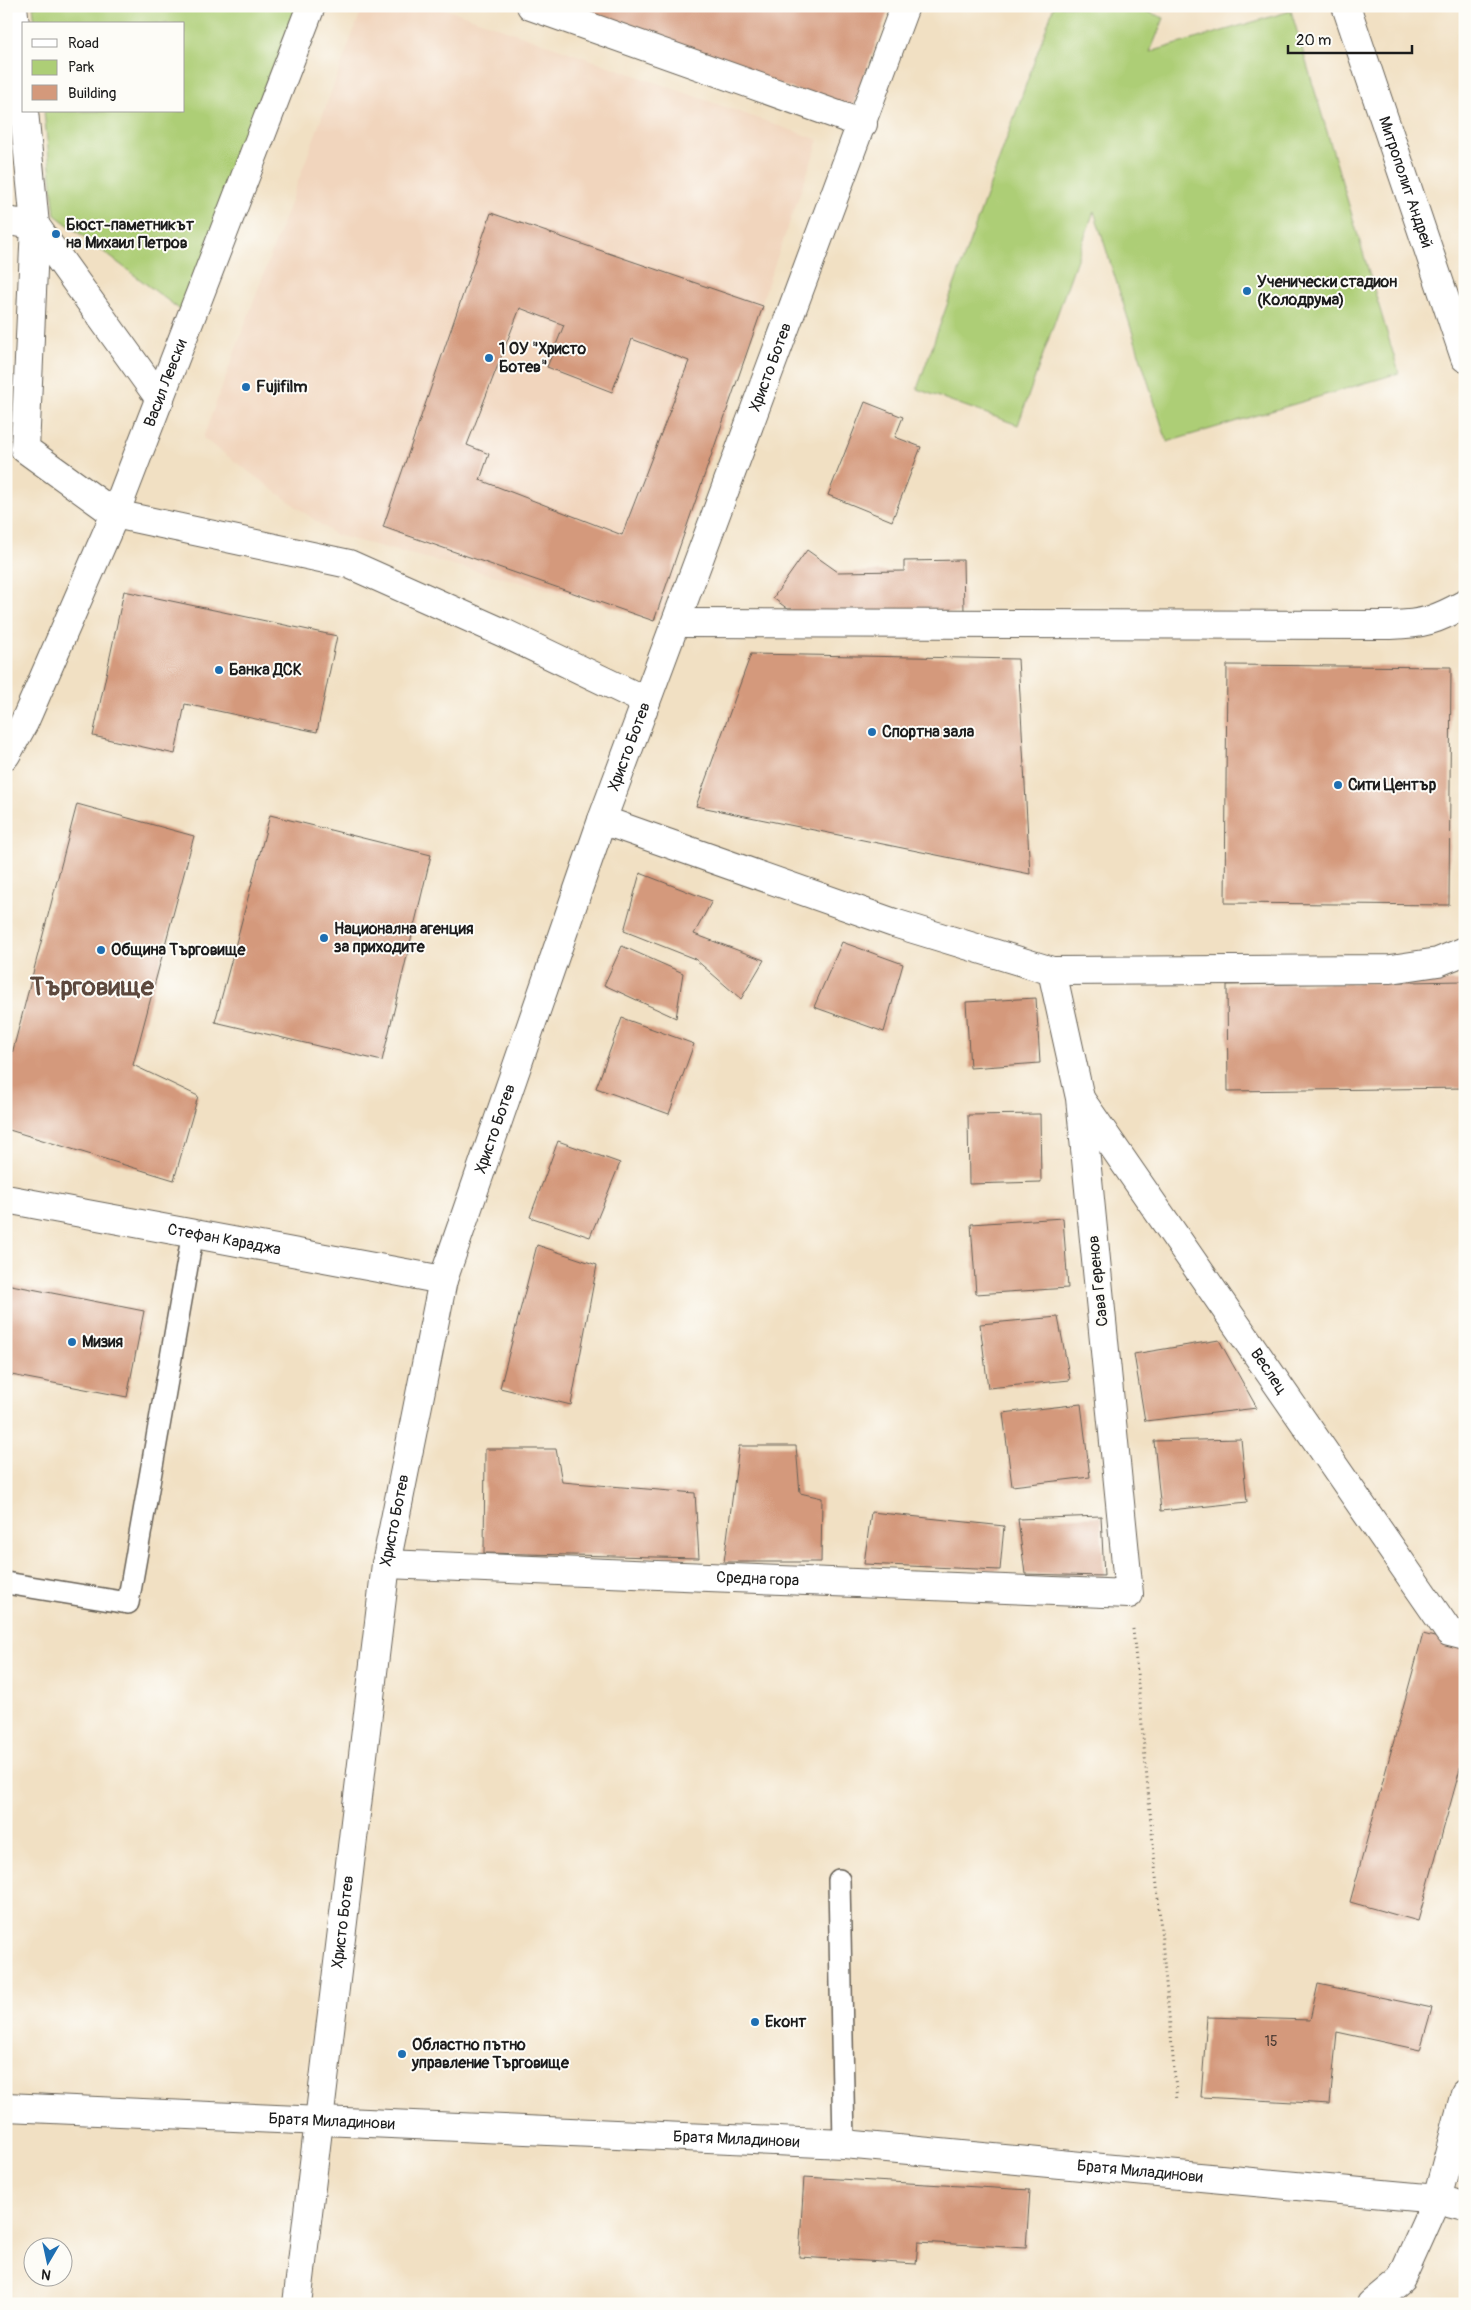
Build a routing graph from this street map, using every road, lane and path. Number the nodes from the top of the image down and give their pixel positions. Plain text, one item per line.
1 (13, 6) edge
2 (311, 6) edge
3 (531, 6) edge
4 (905, 6) edge
5 (1346, 6) edge
6 (22, 92) edge
7 (24, 112) edge
8 (863, 124) junction
9 (6, 222) edge
10 (35, 225) junction
11 (1465, 358) edge
12 (160, 399) junction
13 (16, 449) edge
14 (115, 514) junction
15 (1465, 604) edge
16 (677, 623) junction
17 (646, 701) junction
18 (6, 755) edge
19 (602, 820) junction
20 (1465, 951) edge
21 (1052, 971) junction
22 (1080, 1098) junction
23 (6, 1199) edge
24 (193, 1232) junction
25 (443, 1280) junction
26 (386, 1564) junction
27 (6, 1583) edge
28 (1130, 1594) junction
29 (1465, 1636) edge
30 (839, 1880) dead end
31 (1465, 2093) edge
32 (1177, 2101) dead end
33 (6, 2107) edge
34 (318, 2121) junction
35 (844, 2144) junction
36 (1437, 2199) junction
37 (1465, 2206) edge
38 (298, 2304) edge
39 (1371, 2304) edge

1 - 6 street
2 - 12 street, Васил Левски
3 - 8 street
4 - 8 street, Христо Ботев
5 - 11 street, Митрополит Андрей
7 - 10 street
8 - 16 street, Христо Ботев
9 - 10 street
10 - 12 street
10 - 13 street
12 - 14 street, Васил Левски
13 - 14 street
14 - 17 street
14 - 18 street, Васил Левски
15 - 16 street
16 - 17 street, Христо Ботев
17 - 19 street, Христо Ботев
19 - 21 street
19 - 25 street, Христо Ботев
20 - 21 street
21 - 22 street, Сава Геренов
22 - 28 street, Сава Геренов
22 - 29 street, Веслец
23 - 24 street, Стефан Караджа
24 - 25 street, Стефан Караджа
24 - 27 lane
25 - 26 street, Христо Ботев
26 - 28 street, Средна гора
26 - 34 street, Христо Ботев
28 - 32 path
30 - 35 lane
31 - 36 street
33 - 34 street, Братя Миладинови
34 - 35 street, Братя Миладинови
34 - 38 street, Христо Ботев
35 - 36 street, Братя Миладинови
36 - 37 street, Братя Миладинови
36 - 39 street

